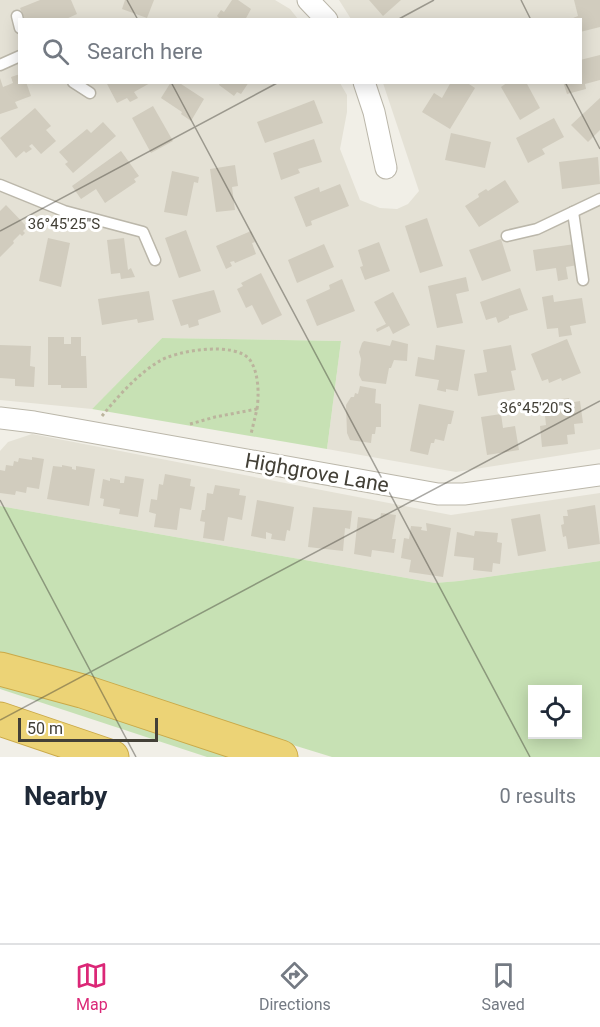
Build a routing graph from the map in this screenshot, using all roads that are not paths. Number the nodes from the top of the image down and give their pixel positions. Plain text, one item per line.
1 (308, 0) edge
2 (17, 16) dead end
3 (325, 18) edge
4 (18, 20) edge
5 (18, 57) edge
6 (0, 65) edge
7 (76, 84) edge
8 (365, 84) edge
9 (90, 93) dead end
10 (386, 168) dead end
11 (0, 185) edge
12 (600, 199) edge
13 (573, 212) junction
14 (507, 236) dead end
15 (155, 260) dead end
16 (583, 280) dead end
17 (0, 418) edge
18 (34, 422) junction
19 (0, 435) edge
20 (600, 475) edge
21 (0, 669) edge
22 (0, 719) edge
23 (112, 757) edge
24 (281, 757) edge

1 - 3 street
2 - 4 lane
5 - 6 lane
7 - 9 lane
8 - 10 street
11 - 15 lane
12 - 13 lane
13 - 14 lane
13 - 16 lane
17 - 18 street, Highgrove Lane
18 - 19 street
18 - 20 street, Highgrove Lane
21 - 24 highway
22 - 23 highway

